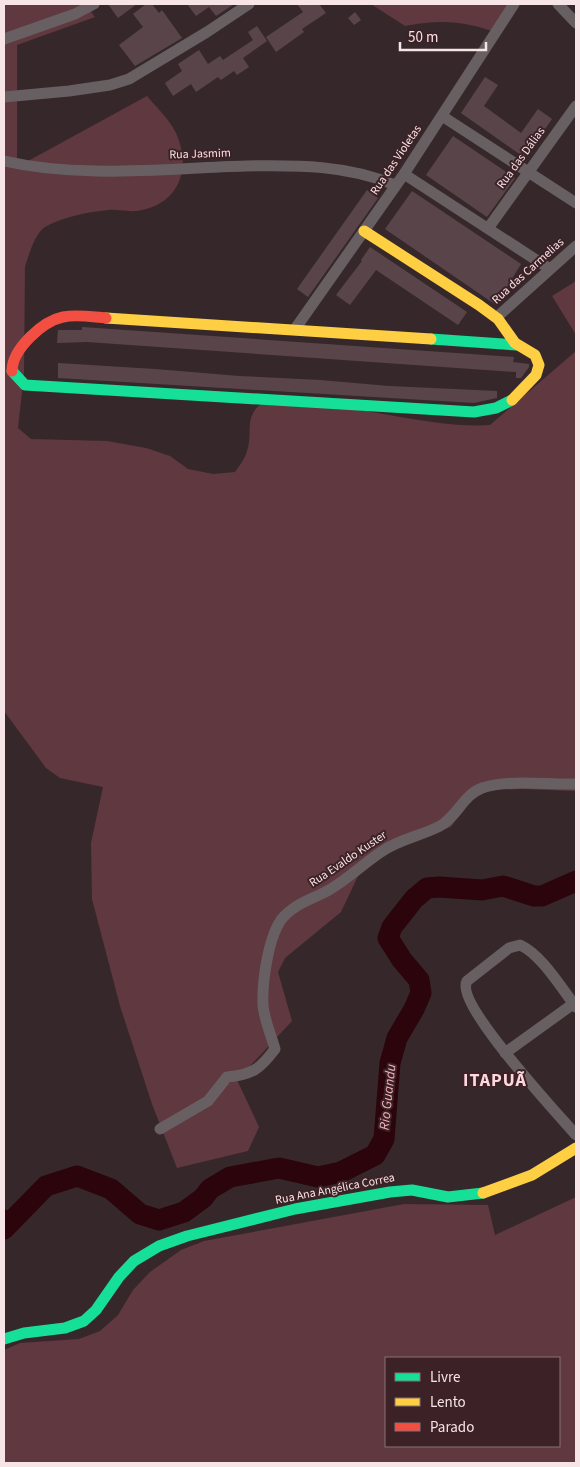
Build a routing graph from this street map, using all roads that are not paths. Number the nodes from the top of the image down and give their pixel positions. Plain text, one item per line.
1 (94, 4) edge
2 (248, 4) edge
3 (514, 4) edge
4 (558, 4) edge
5 (576, 23) edge
6 (4, 39) edge
7 (4, 97) edge
8 (576, 106) edge
9 (442, 116) junction
10 (4, 161) edge
11 (528, 172) junction
12 (404, 174) junction
13 (396, 185) junction
14 (576, 203) edge
15 (489, 227) junction
16 (364, 231) junction
17 (576, 246) edge
18 (550, 268) junction
19 (497, 317) junction
20 (295, 330) junction
21 (517, 345) junction
22 (576, 784) edge
23 (575, 1006) edge
24 (505, 1053) junction
25 (160, 1129) dead end
26 (576, 1135) edge
27 (576, 1148) edge
28 (4, 1339) edge

1 - 6 street
2 - 7 street
3 - 9 street, Rua das Violetas
4 - 5 street
8 - 11 street, Rua das Dálias
9 - 11 street
9 - 12 street, Rua das Violetas
10 - 13 street, Rua Jasmim
11 - 14 street
11 - 15 street, Rua das Dálias
12 - 13 street, Rua das Violetas
12 - 15 street
13 - 16 street, Rua das Violetas
15 - 18 street
16 - 19 street
16 - 20 street, Rua das Violetas
17 - 18 street, Rua das Carmelias
18 - 19 street, Rua das Carmelias
19 - 21 street
20 - 21 street
20 - 21 street
22 - 25 street, Rua Evaldo Kuster
23 - 24 street
23 - 24 street
24 - 26 street
27 - 28 street, Rua Ana Angélica Correa

